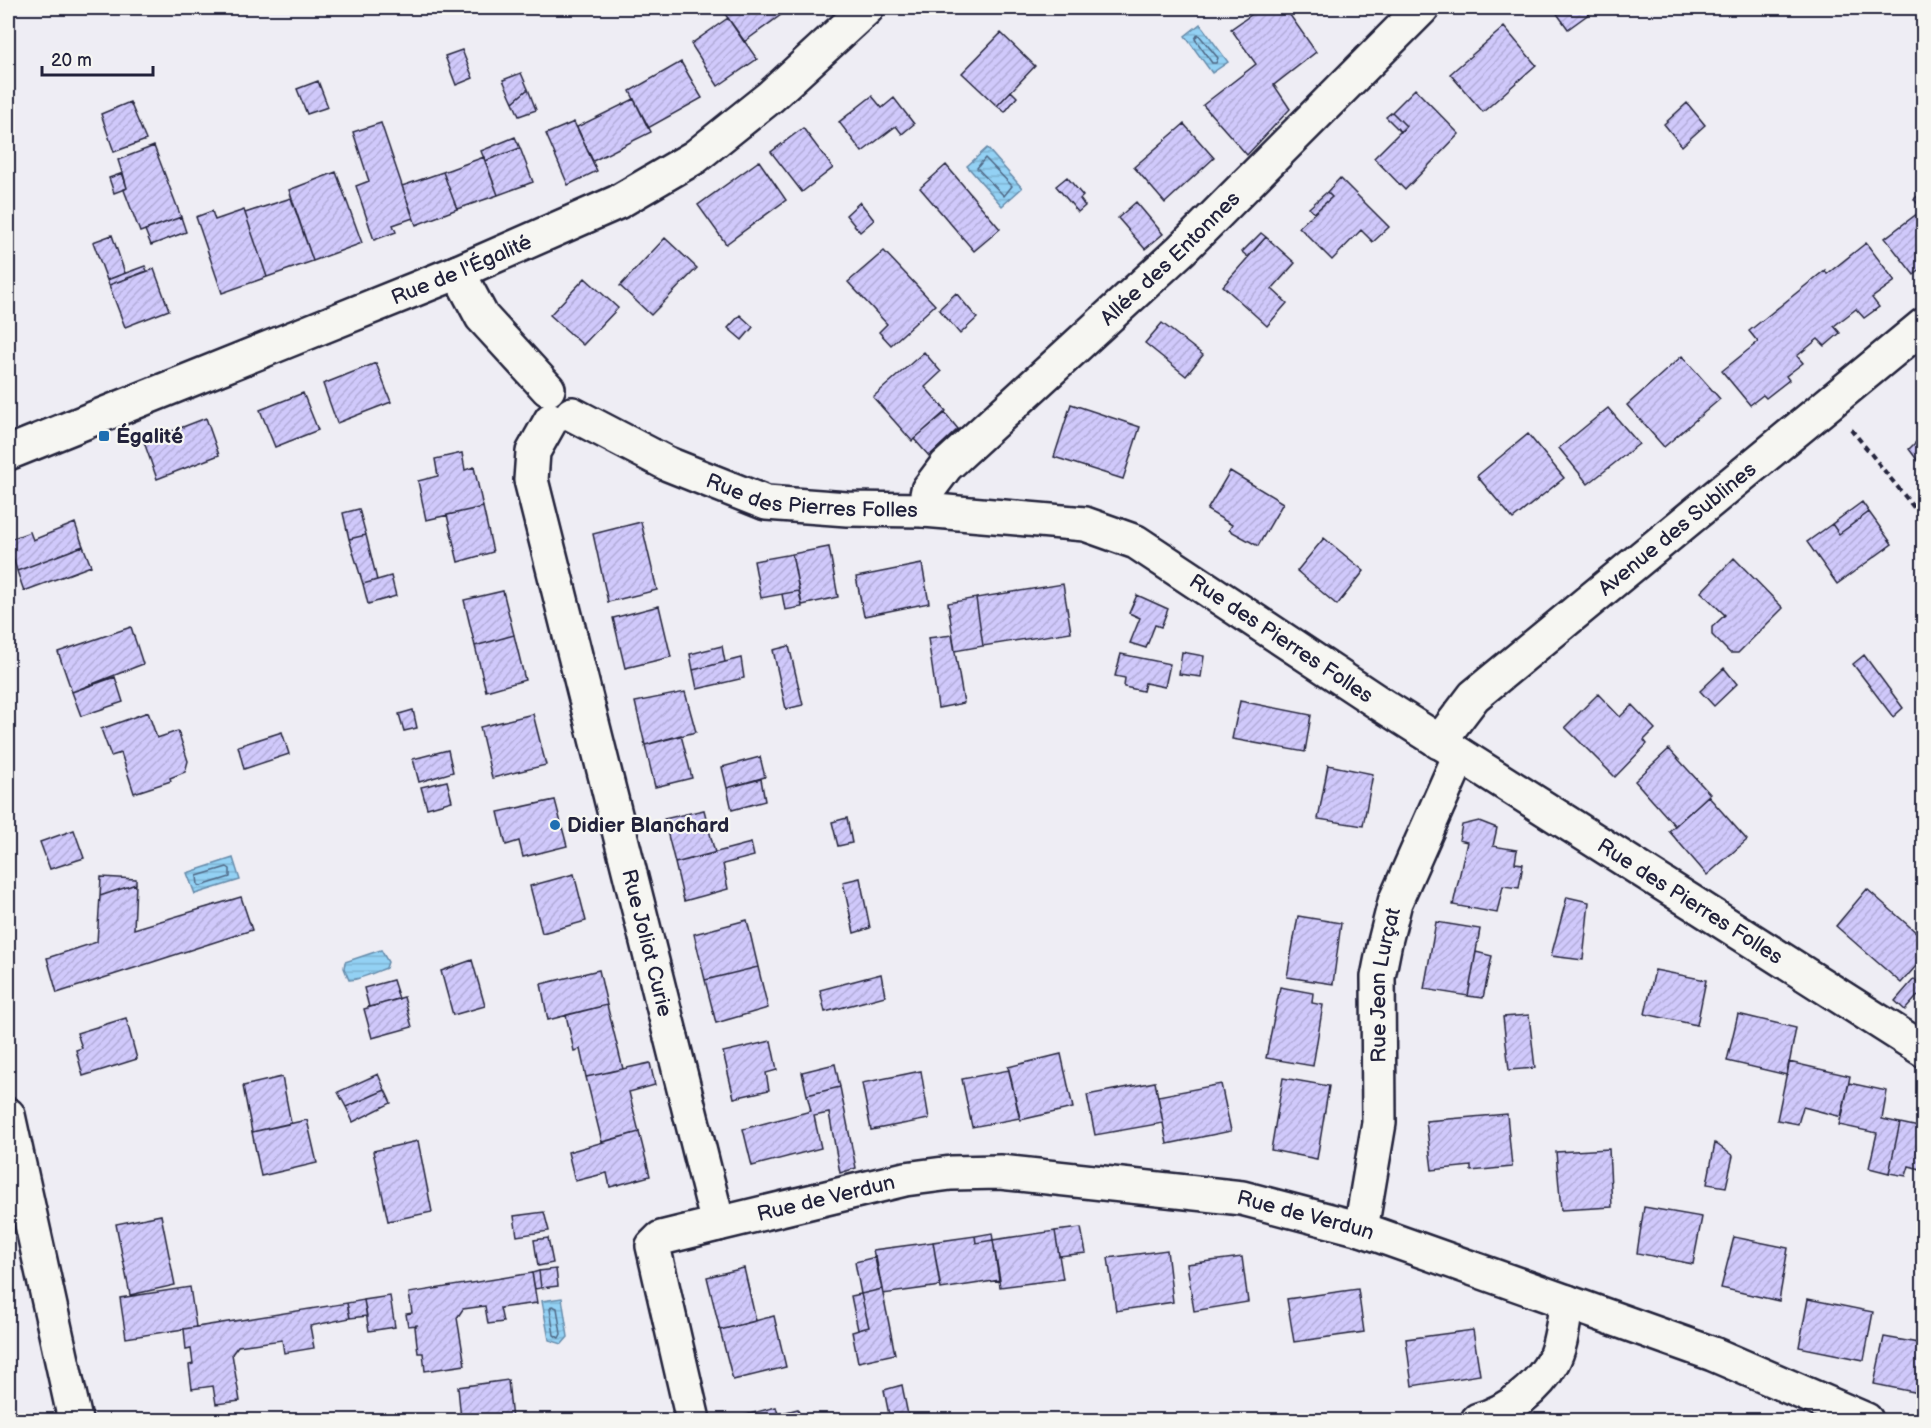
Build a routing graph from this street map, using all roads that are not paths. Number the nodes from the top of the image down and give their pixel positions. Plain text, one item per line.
1 (867, 8) edge
2 (1422, 8) edge
3 (458, 272) junction
4 (1923, 325) edge
5 (557, 408) junction
6 (8, 453) edge
7 (924, 510) junction
8 (1450, 748) junction
9 (1923, 1050) edge
10 (8, 1115) edge
11 (718, 1224) junction
12 (1361, 1229) junction
13 (1567, 1302) junction
14 (75, 1420) edge
15 (693, 1420) edge
16 (1478, 1420) edge
17 (1866, 1420) edge

1 - 3 street, Rue de l'Égalité
2 - 7 street, Allée des Entonnes
3 - 5 street, Rue des Pierres Folles
3 - 6 street, Rue de l'Égalité
4 - 8 street, Avenue des Sublines
5 - 7 street, Rue des Pierres Folles
5 - 11 street, Rue Joliot Curie
7 - 8 street, Rue des Pierres Folles
8 - 9 street, Rue des Pierres Folles
8 - 12 street, Rue Jean Lurçat
10 - 14 street
11 - 12 street, Rue de Verdun
11 - 15 street
12 - 13 street, Rue de Verdun
13 - 16 street
13 - 17 street, Rue de Verdun

